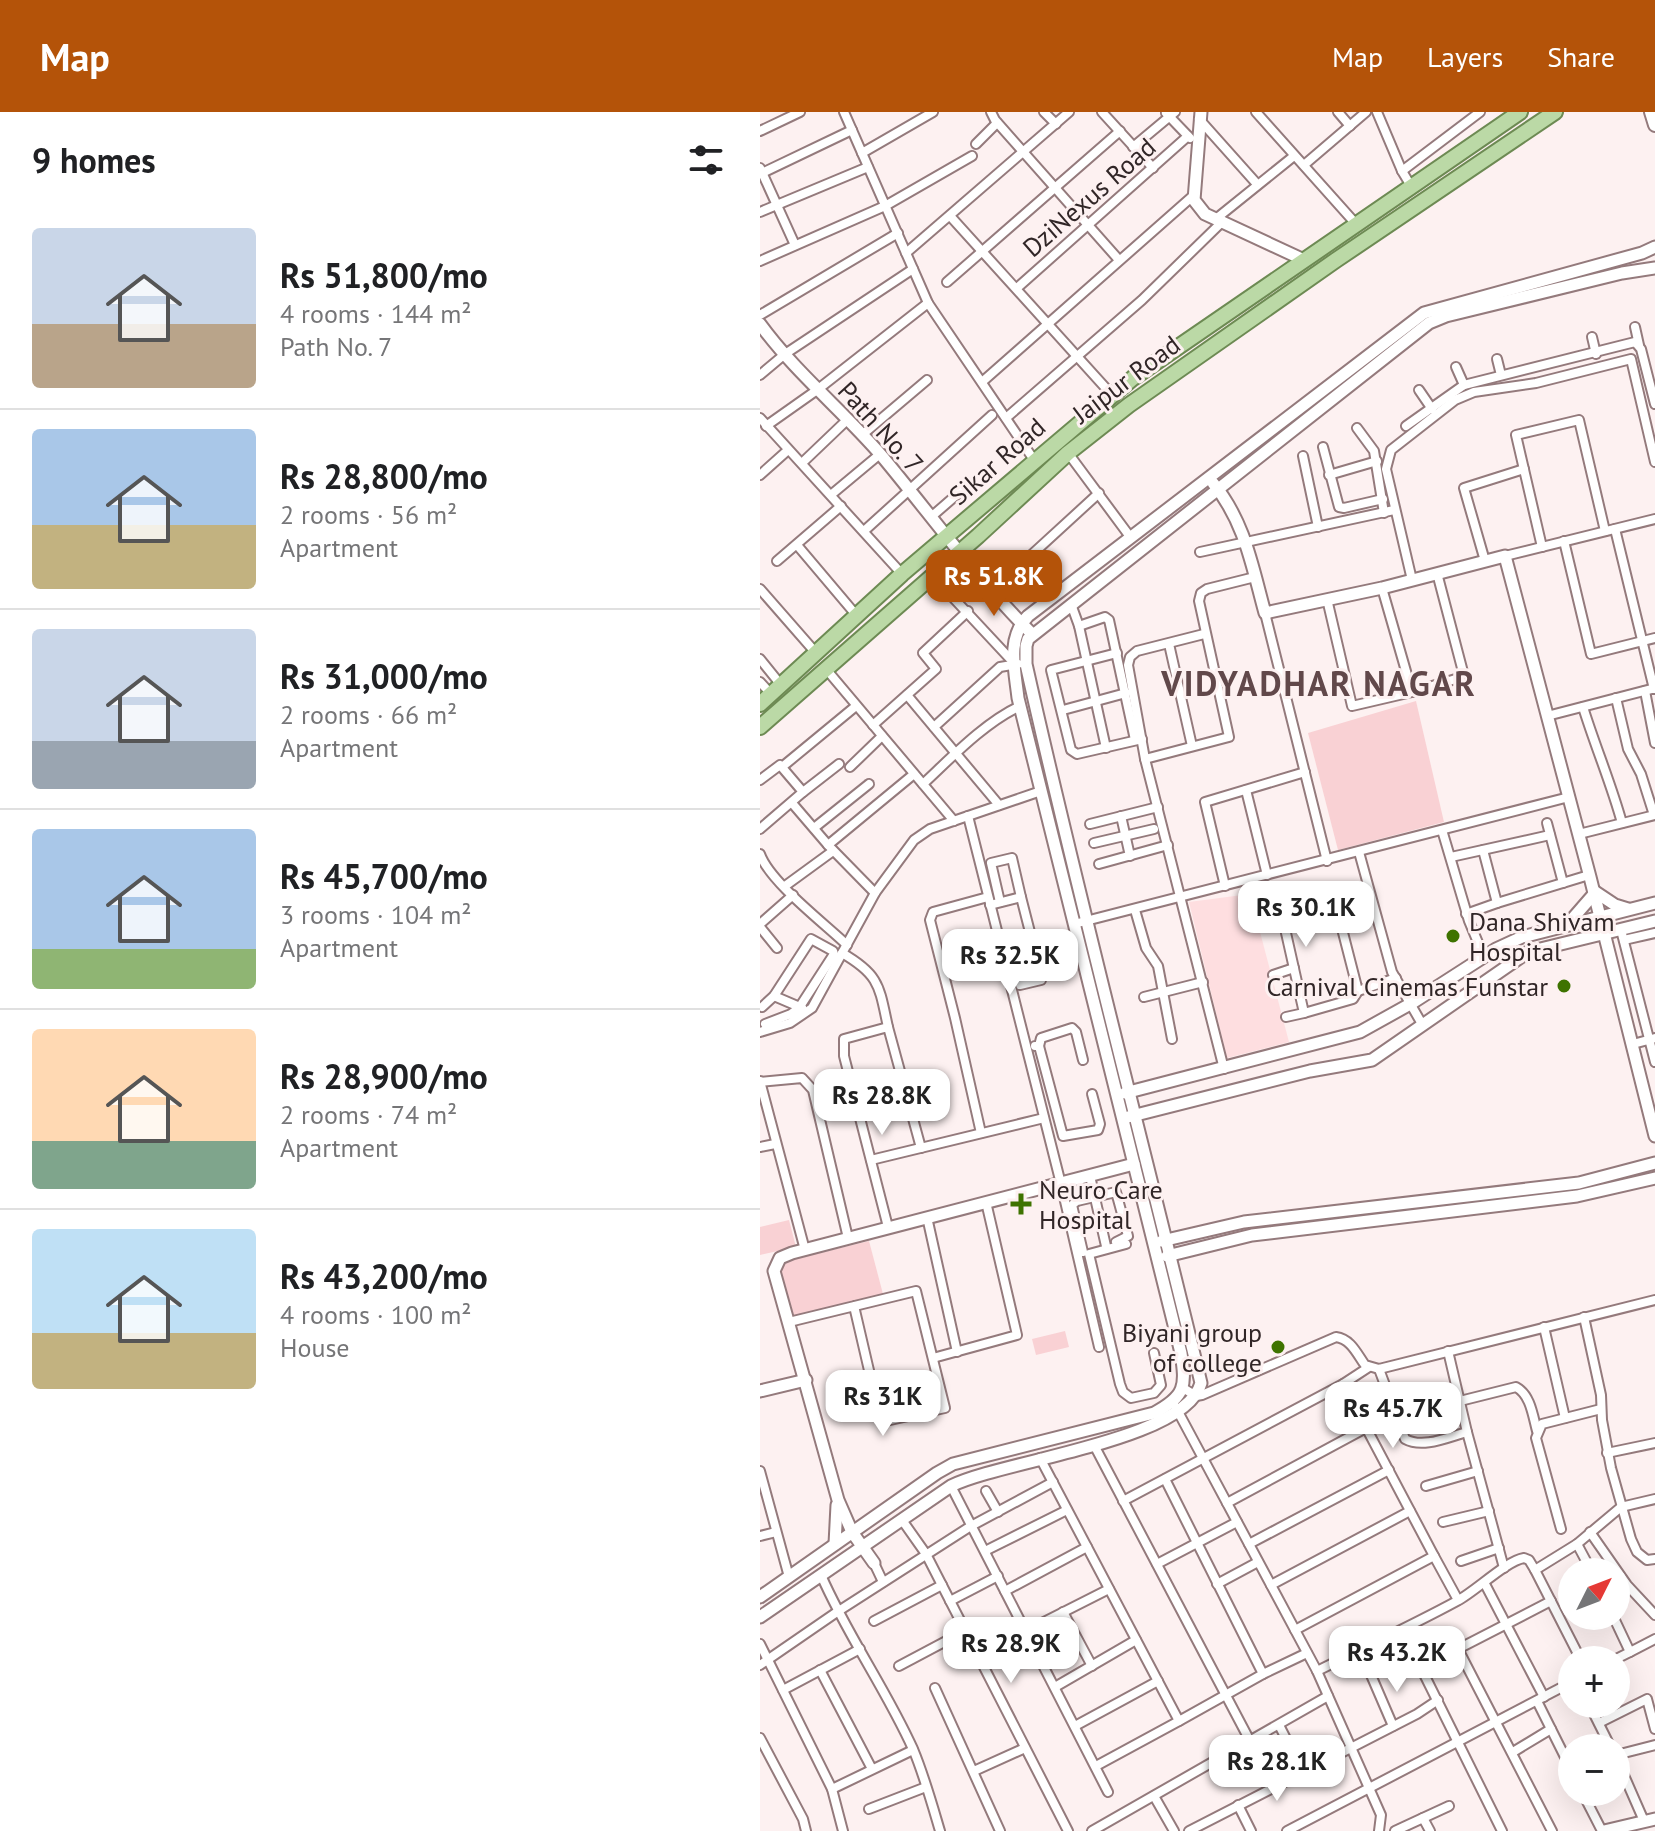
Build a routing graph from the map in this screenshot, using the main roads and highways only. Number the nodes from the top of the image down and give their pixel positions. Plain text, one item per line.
1 (1555, 112) edge
2 (1651, 112) edge
3 (1513, 114) edge
4 (1655, 125) edge
5 (770, 694) edge
6 (760, 727) edge

1 - 6 main road, Jaipur Road
2 - 4 main road
3 - 5 main road, Sikar Road

